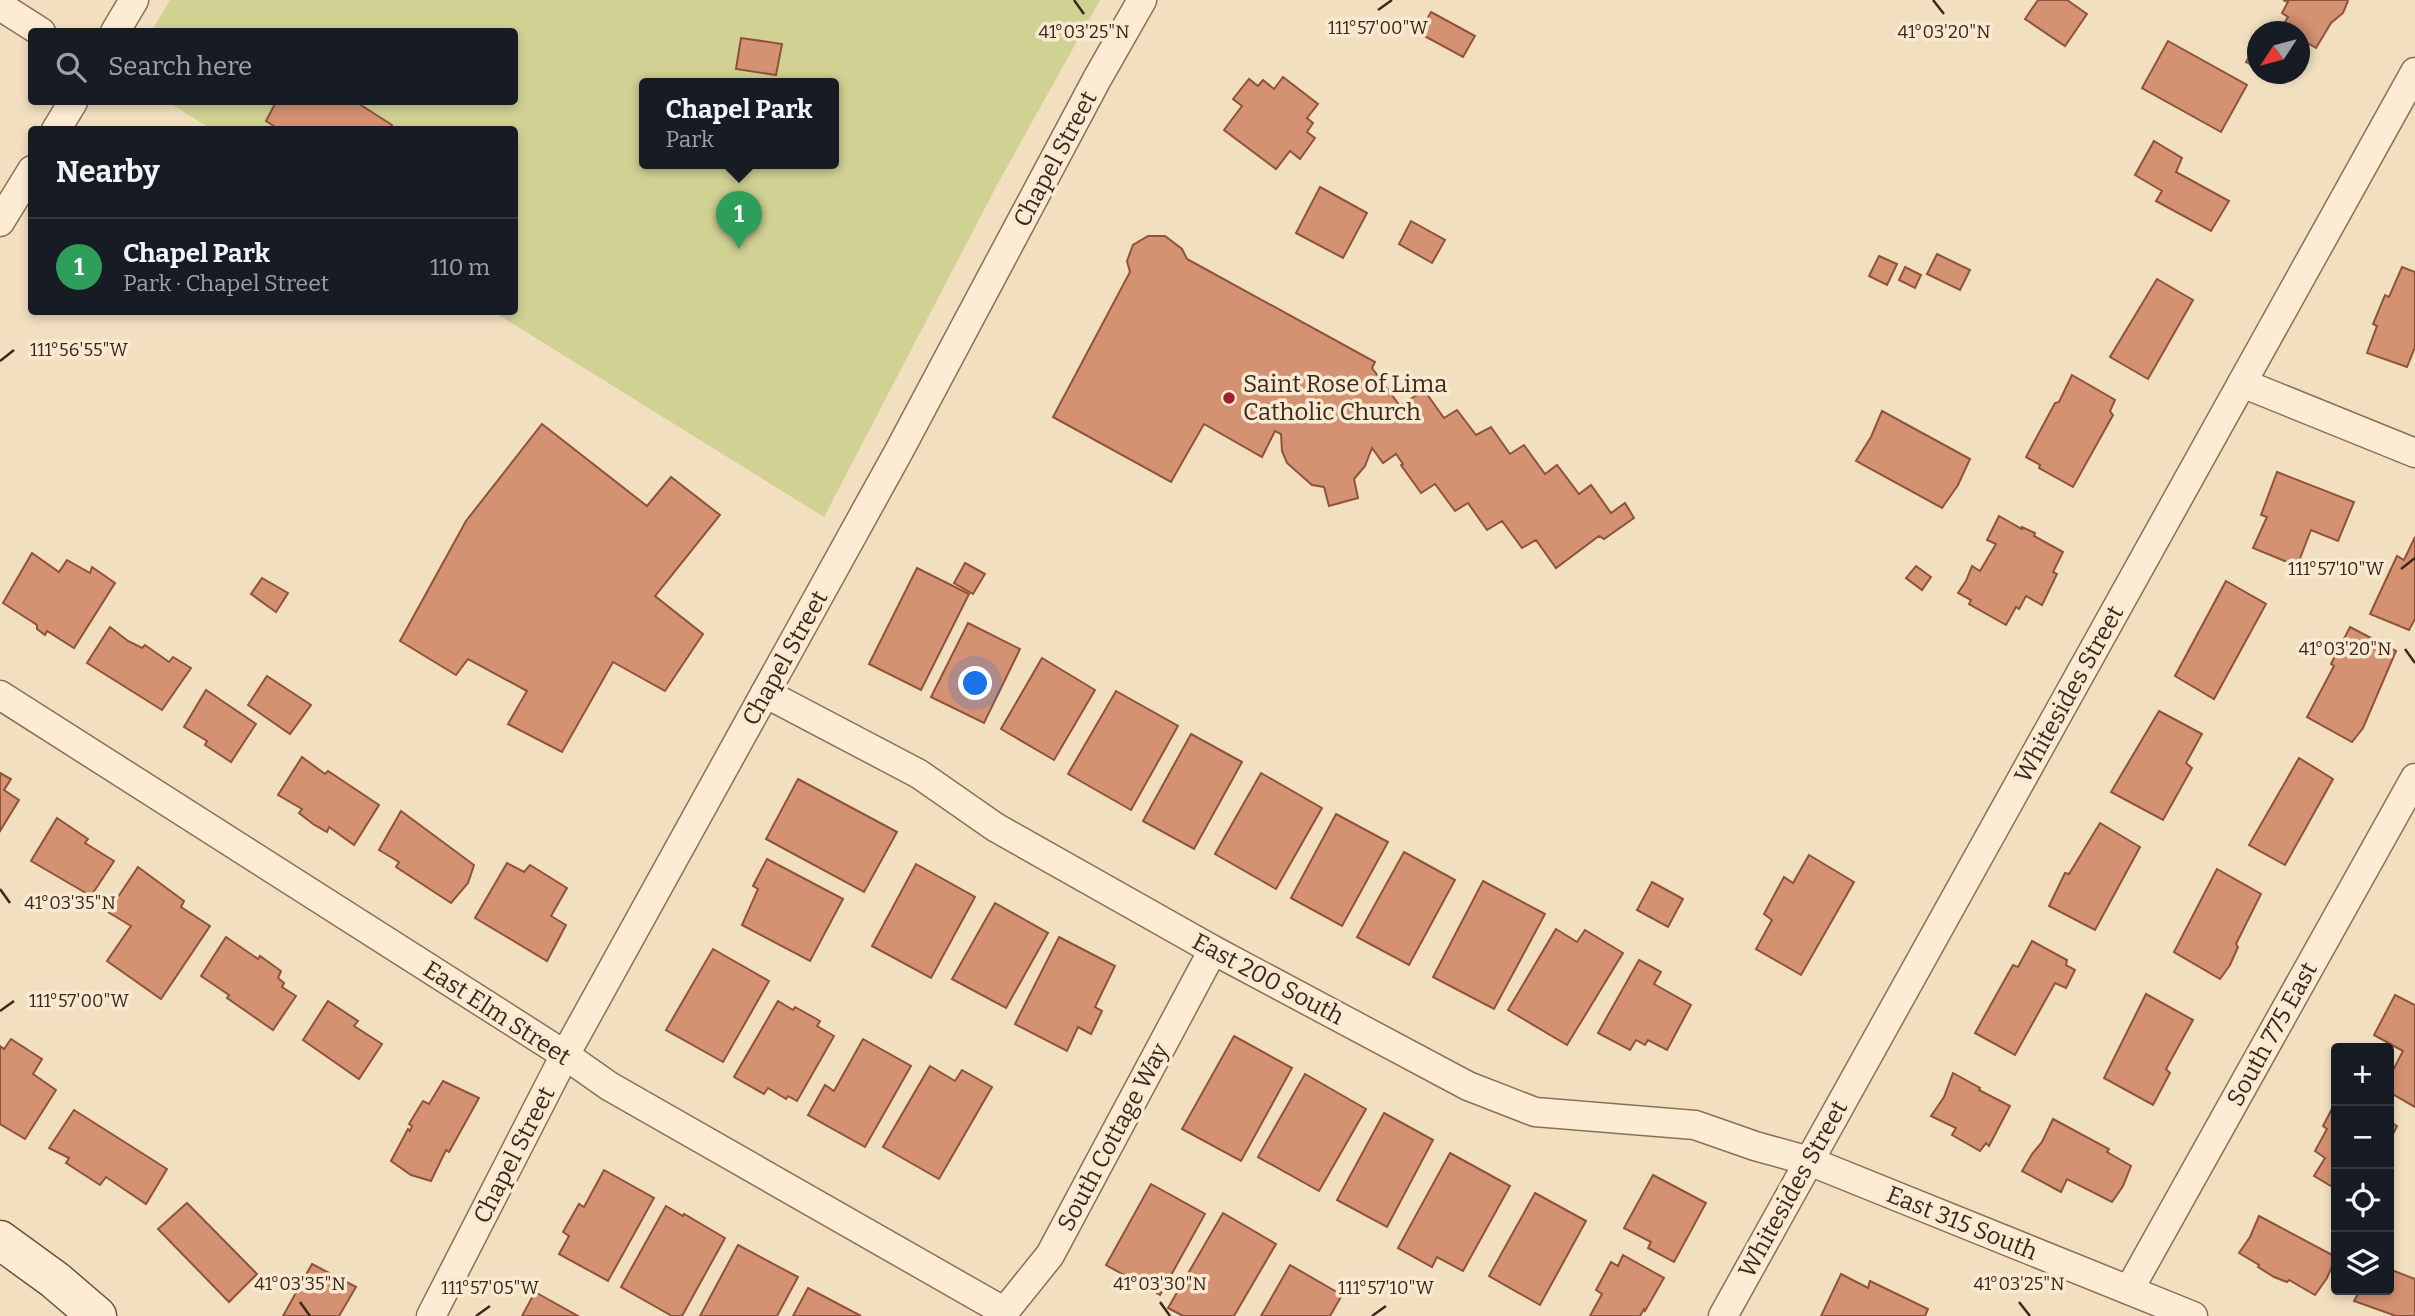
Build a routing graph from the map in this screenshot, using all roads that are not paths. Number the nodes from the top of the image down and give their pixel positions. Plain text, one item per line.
1 (134, 0) edge
2 (1142, 0) edge
3 (0, 6) edge
4 (35, 28) edge
5 (117, 28) edge
6 (2415, 72) edge
7 (71, 105) edge
8 (58, 126) edge
9 (28, 176) edge
10 (0, 222) edge
11 (2242, 383) junction
12 (2415, 453) edge
13 (765, 693) junction
14 (0, 695) edge
15 (2415, 778) edge
16 (1213, 950) junction
17 (565, 1055) junction
18 (1809, 1161) junction
19 (0, 1240) edge
20 (2129, 1290) junction
21 (1003, 1314) edge
22 (97, 1316) edge
23 (431, 1316) edge
24 (1723, 1316) edge
25 (2193, 1316) edge

1 - 5 street
2 - 13 street, Chapel Street
3 - 4 street
6 - 11 street, Whitesides Street
7 - 8 street
9 - 10 street
11 - 12 street
11 - 18 street, Whitesides Street
13 - 16 street, East 200 South
13 - 17 street, Chapel Street
14 - 17 street, East Elm Street
15 - 20 street, South 775 East
16 - 18 street, East 200 South
16 - 21 street, South Cottage Way
17 - 21 street, East Elm Street
17 - 23 street, Chapel Street
18 - 20 street, East 315 South
18 - 24 street, Whitesides Street
19 - 22 main road
20 - 25 street, East 315 South

